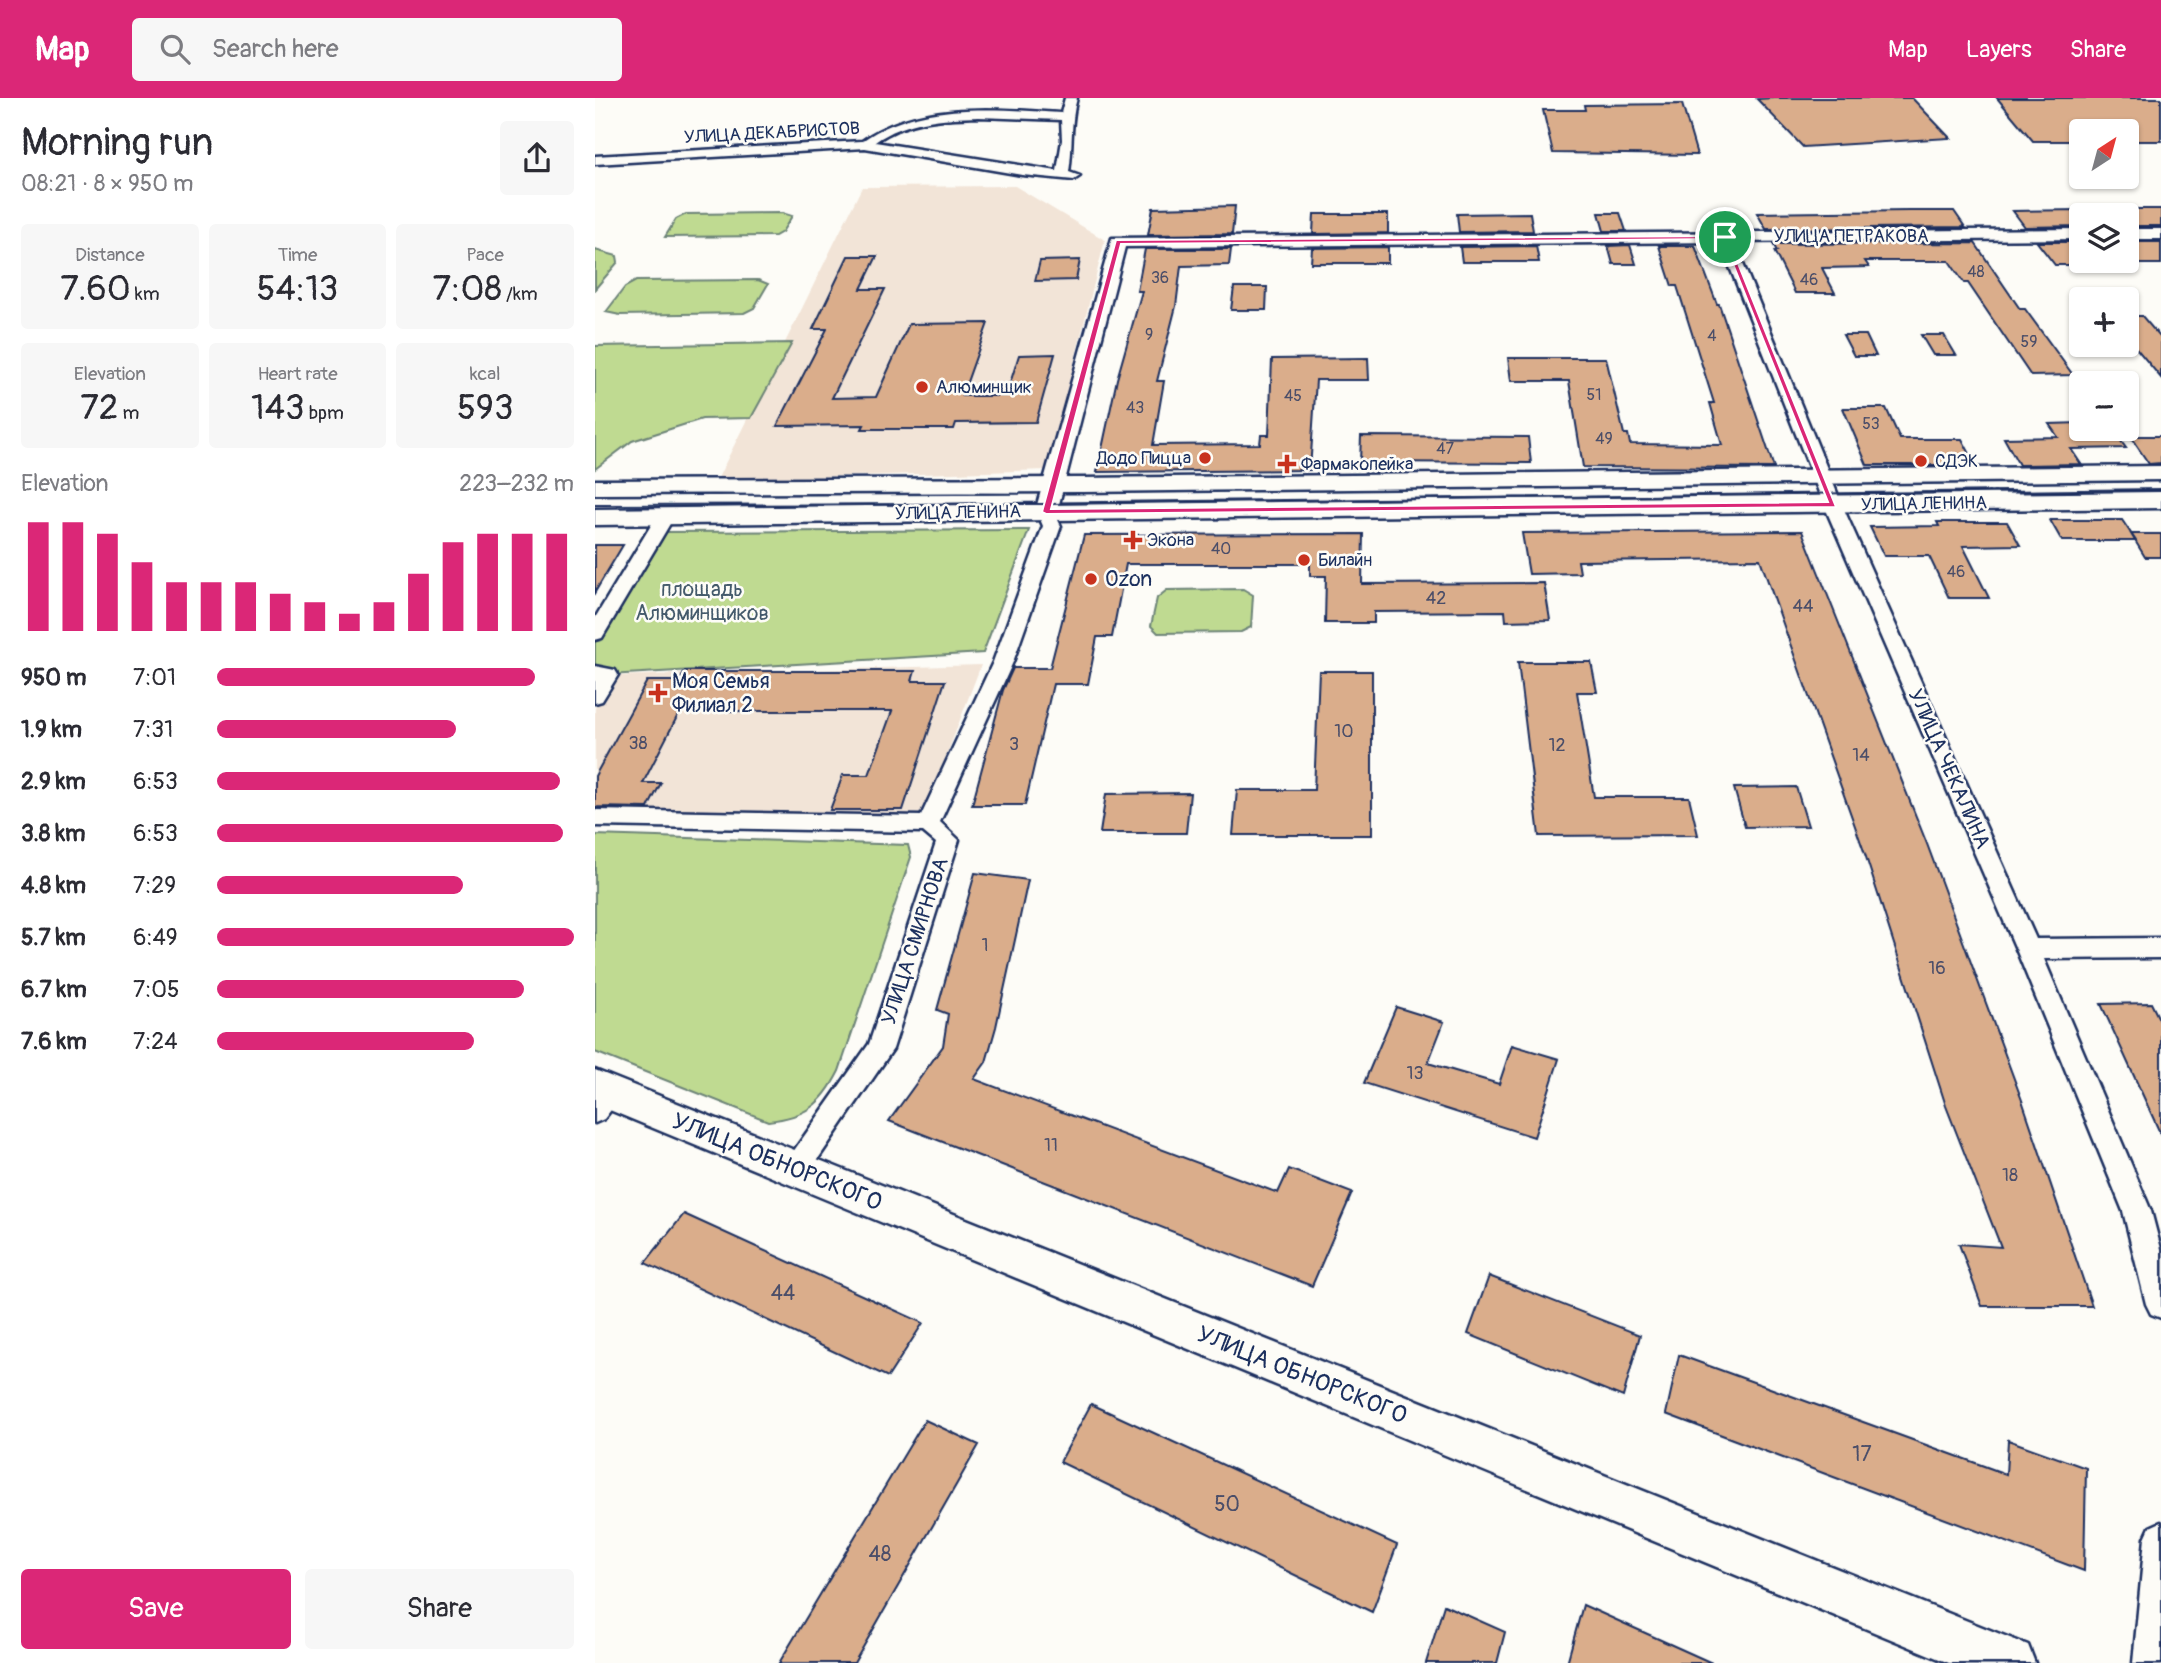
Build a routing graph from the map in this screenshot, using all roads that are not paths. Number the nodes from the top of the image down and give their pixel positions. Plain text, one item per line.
1 (1071, 98) edge
2 (1066, 117) junction
3 (865, 144) junction
4 (595, 160) edge
5 (2069, 234) edge
6 (2139, 234) edge
7 (2161, 234) edge
8 (1725, 237) junction
9 (2161, 473) edge
10 (1822, 478) junction
11 (1055, 486) junction
12 (595, 487) edge
13 (2161, 500) edge
14 (1833, 505) junction
15 (1046, 512) junction
16 (595, 517) edge
17 (665, 517) junction
18 (595, 634) edge
19 (595, 673) edge
20 (595, 696) edge
21 (595, 818) edge
22 (928, 824) junction
23 (2161, 948) edge
24 (2028, 949) junction
25 (600, 1097) edge
26 (795, 1169) junction
27 (2161, 1304) edge
28 (2161, 1538) edge
29 (2010, 1663) edge
30 (2150, 1663) edge

1 - 2 street
2 - 3 street
2 - 3 street, УЛИЦА ДЕКАБРИСТОВ
3 - 4 street, УЛИЦА ДЕКАБРИСТОВ
5 - 8 street, УЛИЦА ПЕТРАКОВА
6 - 7 street
8 - 10 street, УЛИЦА ЧЕКАЛИНА
8 - 11 street, УЛИЦА ПЕТРАКОВА
9 - 10 main road, УЛИЦА ЛЕНИНА
10 - 11 main road, УЛИЦА ЛЕНИНА
10 - 14 street, УЛИЦА ЧЕКАЛИНА
11 - 12 main road, УЛИЦА ЛЕНИНА
11 - 15 street
13 - 14 main road, УЛИЦА ЛЕНИНА
14 - 15 main road, УЛИЦА ЛЕНИНА
14 - 24 street, УЛИЦА ЧЕКАЛИНА
15 - 17 main road, УЛИЦА ЛЕНИНА
15 - 22 street, УЛИЦА СМИРНОВА
16 - 17 main road, УЛИЦА ЛЕНИНА
17 - 18 street
19 - 20 street
21 - 22 street
22 - 26 street, УЛИЦА СМИРНОВА
23 - 24 street
24 - 27 street, УЛИЦА ЧЕКАЛИНА
25 - 26 main road, УЛИЦА ОБНОРСКОГО
26 - 29 main road, УЛИЦА ОБНОРСКОГО
28 - 30 street

